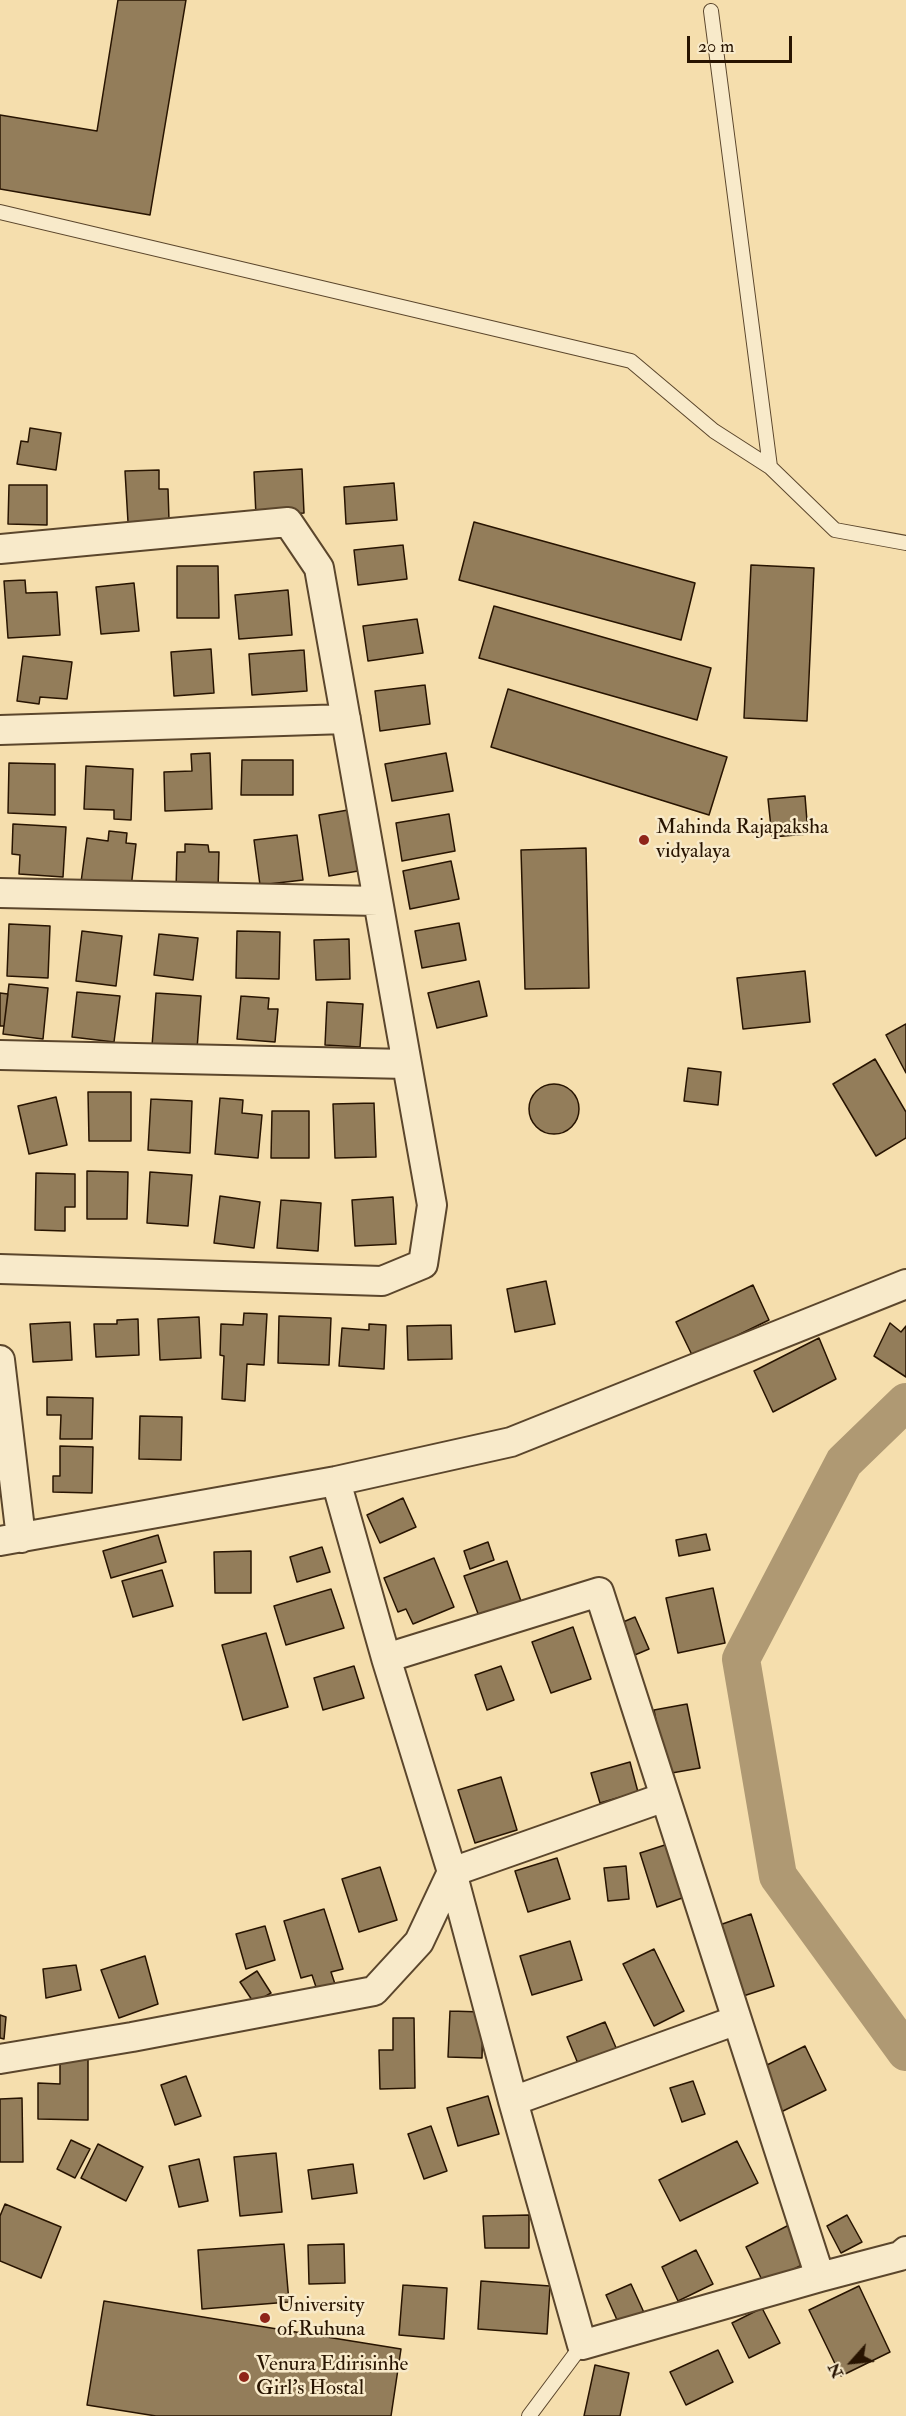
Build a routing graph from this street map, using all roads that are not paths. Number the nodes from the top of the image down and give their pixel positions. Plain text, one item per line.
1 (711, 11) dead end
2 (0, 212) edge
3 (770, 467) junction
4 (906, 543) edge
5 (0, 549) edge
6 (346, 719) junction
7 (0, 730) edge
8 (0, 893) edge
9 (378, 901) junction
10 (0, 1055) edge
11 (407, 1064) junction
12 (0, 1269) edge
13 (906, 1284) edge
14 (0, 1360) edge
15 (336, 1481) junction
16 (10, 1540) edge
17 (386, 1658) junction
18 (665, 1797) junction
19 (452, 1872) junction
20 (737, 2020) junction
21 (0, 2059) edge
22 (513, 2101) junction
23 (906, 2251) edge
24 (820, 2277) junction
25 (582, 2345) junction
26 (529, 2416) edge

1 - 3 lane
2 - 3 lane
3 - 4 lane
5 - 6 street
6 - 7 street
6 - 9 street
8 - 9 street
9 - 11 street
10 - 11 street
11 - 12 street
13 - 15 street
14 - 16 street
15 - 16 street
15 - 17 street
17 - 18 street
17 - 19 street
18 - 19 street
18 - 20 street
19 - 21 street
19 - 22 street
20 - 22 street
20 - 24 street
22 - 25 street
23 - 24 street
24 - 25 street
25 - 26 lane

